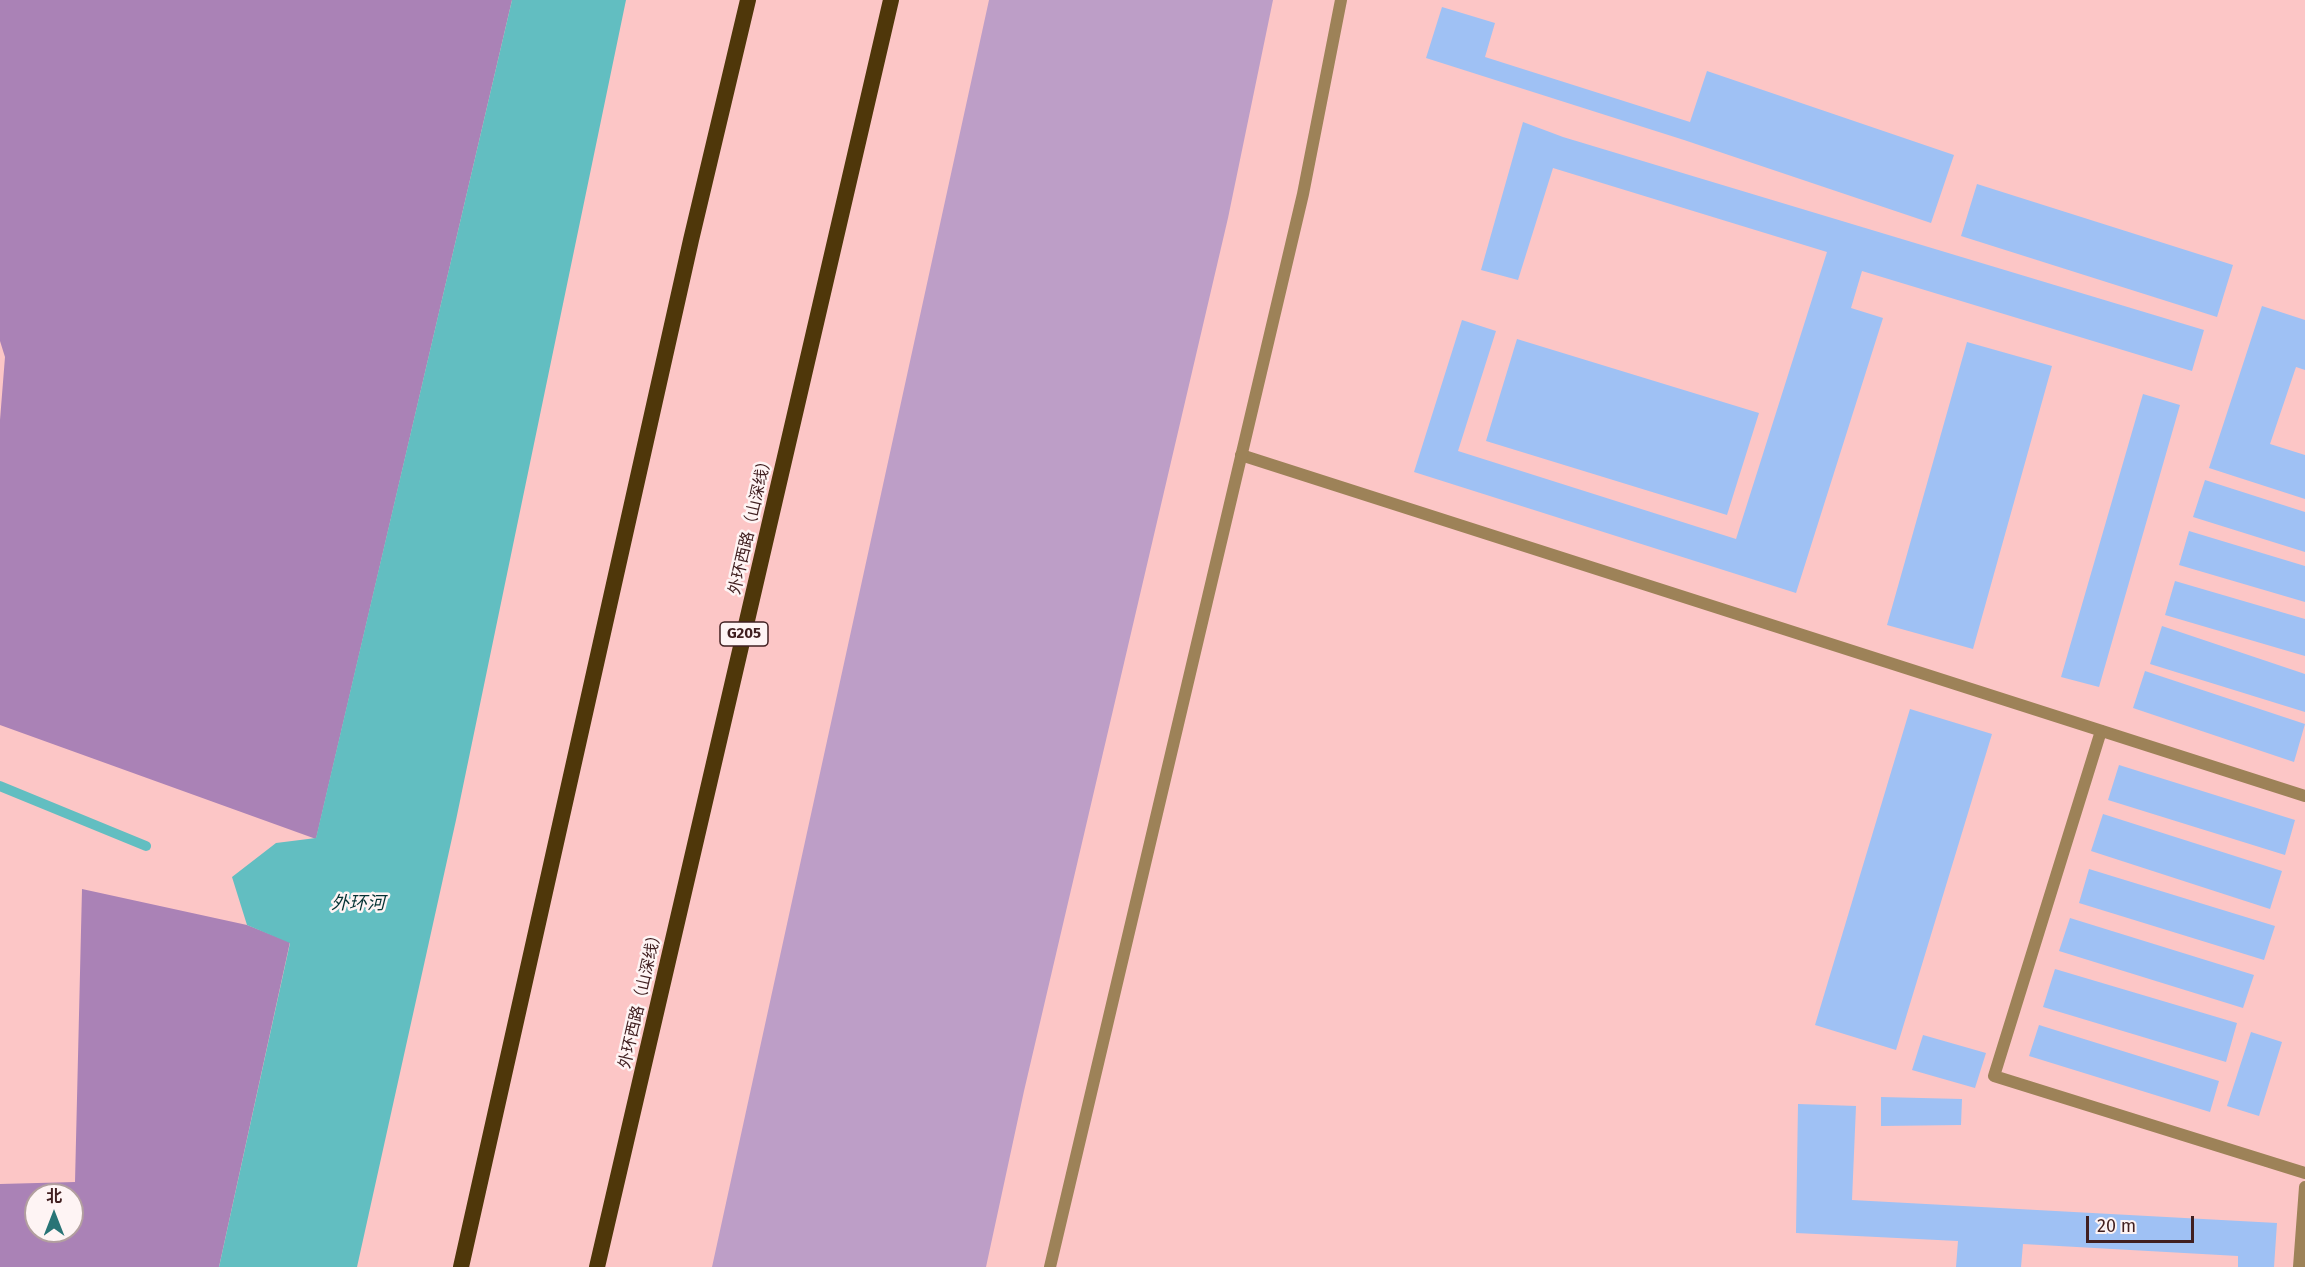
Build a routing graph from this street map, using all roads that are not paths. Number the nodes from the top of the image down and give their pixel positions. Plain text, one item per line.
1 (748, 0) edge
2 (891, 0) edge
3 (1341, 0) edge
4 (1241, 455) junction
5 (2101, 731) junction
6 (2305, 796) edge
7 (2305, 1173) edge
8 (2305, 1187) edge
9 (461, 1267) edge
10 (597, 1267) edge
11 (1050, 1267) edge
12 (2299, 1267) edge

1 - 9 highway
2 - 10 highway, 外环西路（山深线） / G205
3 - 4 street
4 - 5 street
4 - 11 street
5 - 6 street
5 - 7 street
8 - 12 street

